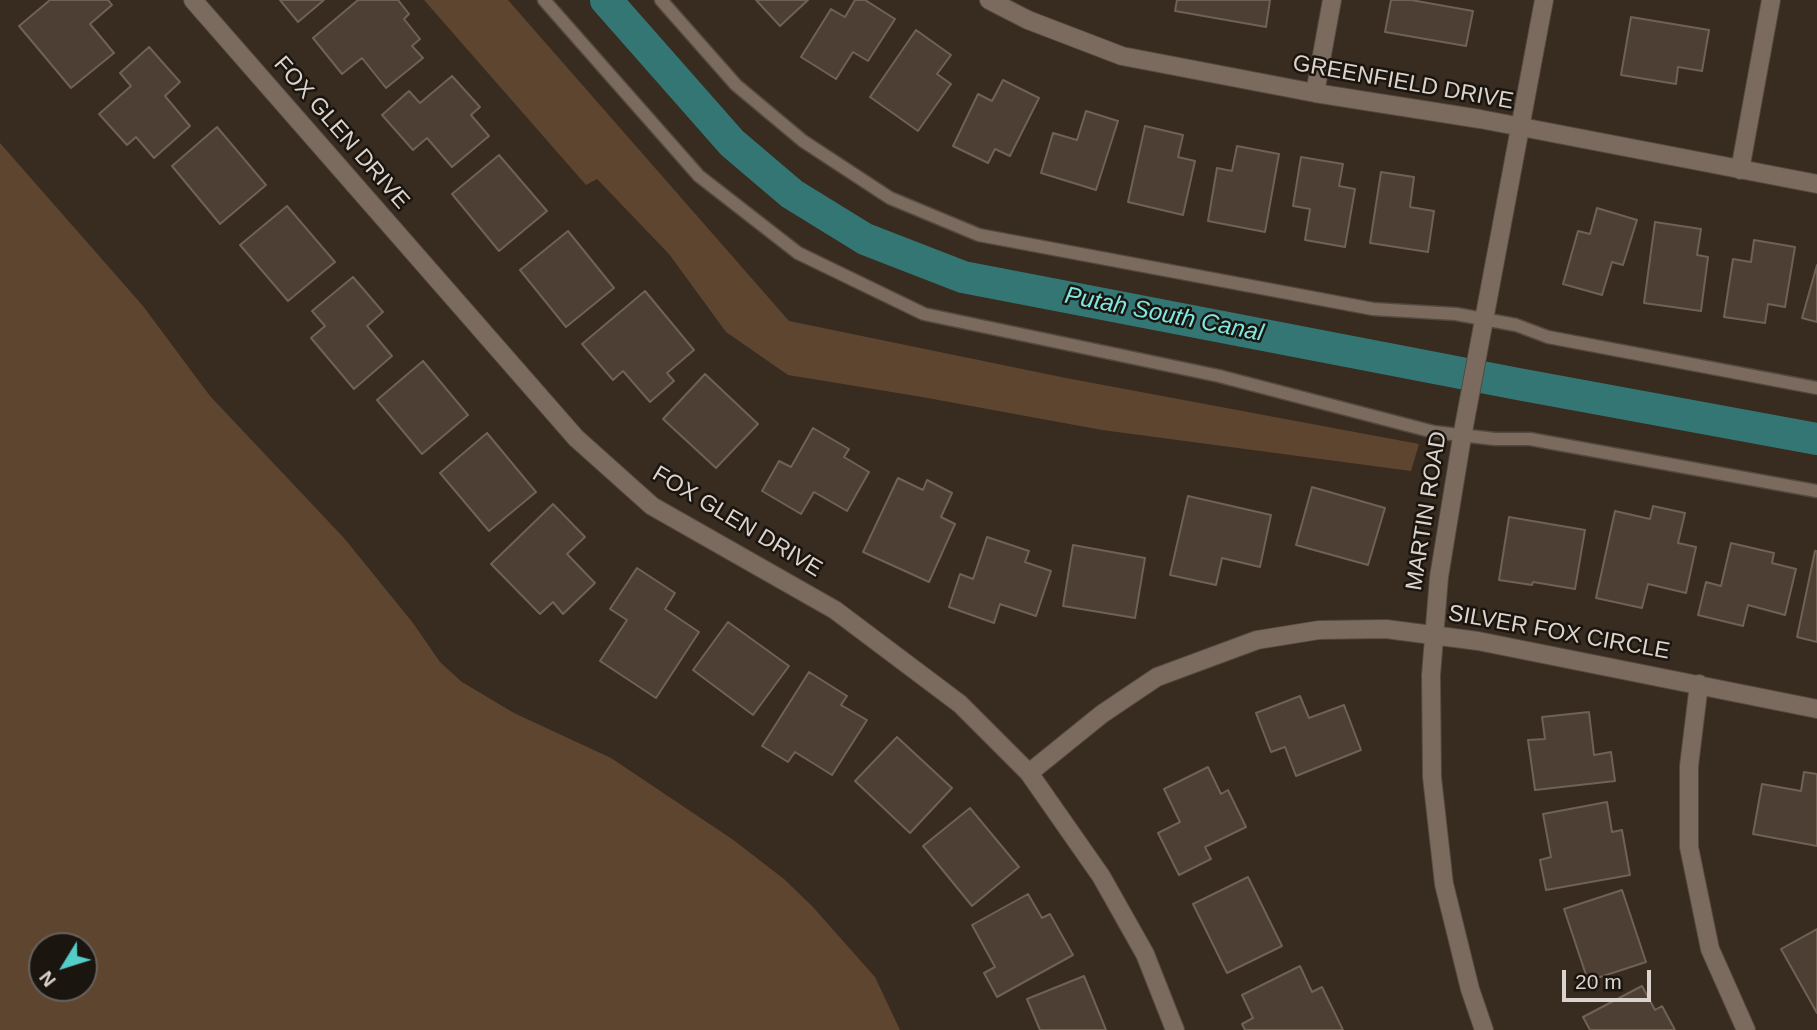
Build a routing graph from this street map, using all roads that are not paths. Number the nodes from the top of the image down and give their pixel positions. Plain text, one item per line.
1 (193, 0) edge
2 (544, 0) edge
3 (661, 0) edge
4 (989, 0) edge
5 (1332, 0) edge
6 (1544, 0) edge
7 (1771, 0) edge
8 (1315, 93) junction
9 (1521, 128) junction
10 (1740, 170) junction
11 (1817, 184) edge
12 (1484, 326) junction
13 (1817, 388) edge
14 (1464, 431) junction
15 (1817, 491) edge
16 (1434, 636) junction
17 (1699, 684) junction
18 (1817, 709) edge
19 (1029, 773) junction
20 (1175, 1030) edge
21 (1485, 1030) edge
22 (1746, 1030) edge

1 - 19 street, FOX GLEN DRIVE
2 - 14 lane
3 - 12 lane
4 - 8 street, GREENFIELD DRIVE
5 - 8 street
6 - 9 street, MARTIN ROAD
7 - 10 street
8 - 9 street, GREENFIELD DRIVE
9 - 10 street, GREENFIELD DRIVE
9 - 12 street, MARTIN ROAD
10 - 11 street, GREENFIELD DRIVE
12 - 13 lane
12 - 14 street, MARTIN ROAD
14 - 15 lane
14 - 16 street, MARTIN ROAD
16 - 17 street, SILVER FOX CIRCLE
16 - 19 street, SILVER FOX CIRCLE
16 - 21 street, MARTIN ROAD
17 - 18 street, SILVER FOX CIRCLE
17 - 22 street
19 - 20 street, FOX GLEN DRIVE

